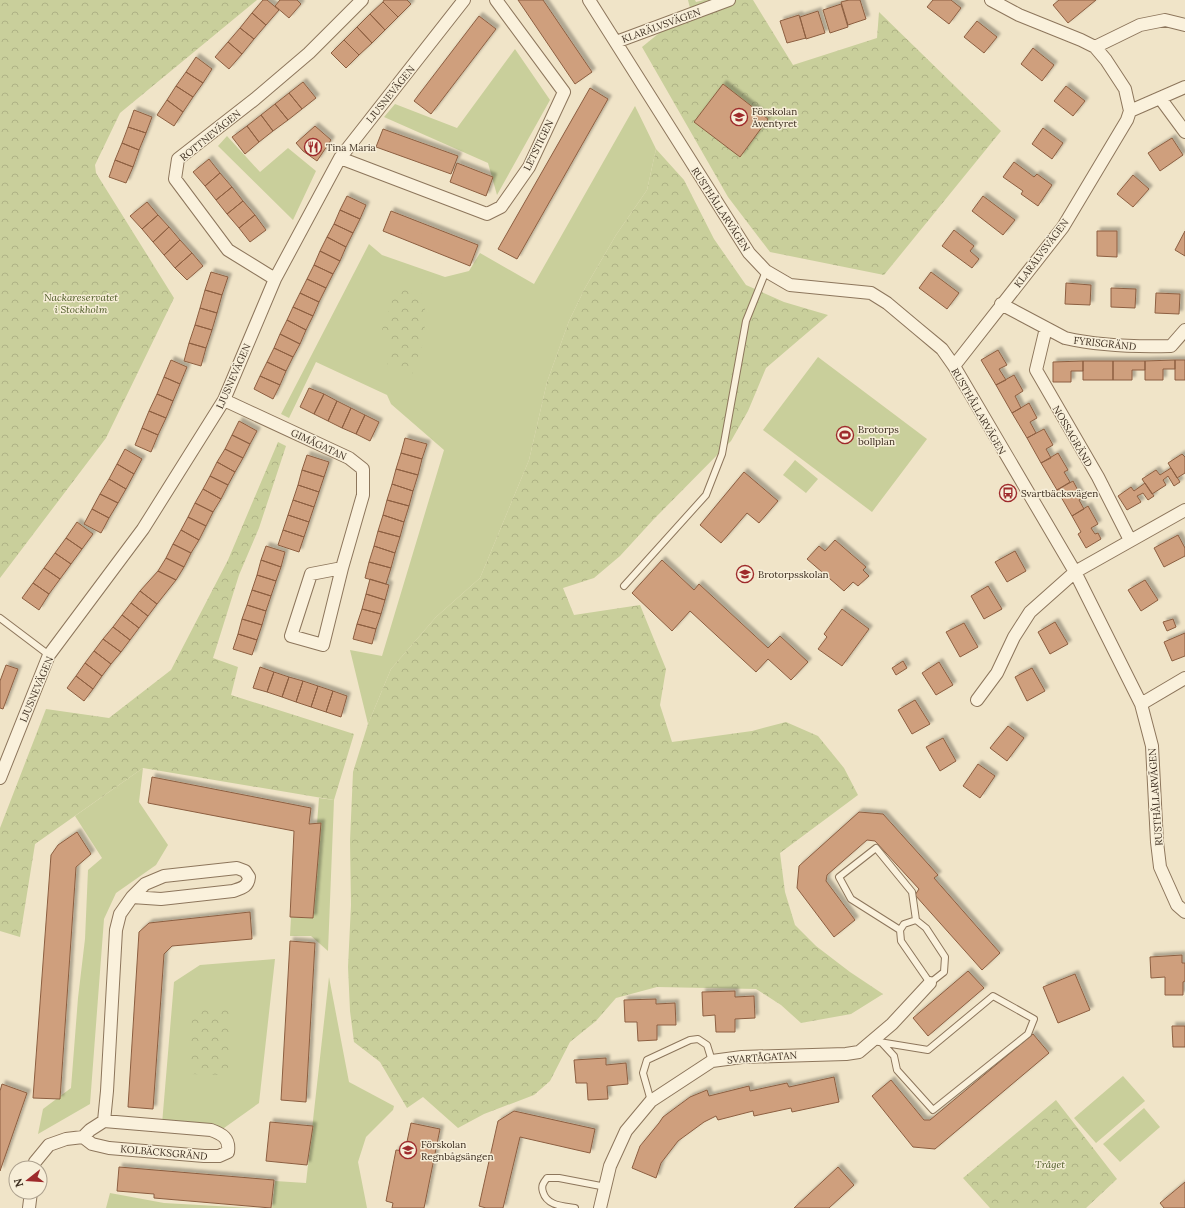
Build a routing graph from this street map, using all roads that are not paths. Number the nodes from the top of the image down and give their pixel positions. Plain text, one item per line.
1 (362, 0) edge
2 (464, 0) edge
3 (496, 0) edge
4 (589, 0) edge
5 (728, 0) edge
6 (991, 0) edge
7 (1185, 25) edge
8 (616, 42) junction
9 (1095, 47) junction
10 (1185, 87) edge
11 (1160, 98) junction
12 (1130, 111) junction
13 (1185, 132) edge
14 (340, 158) junction
15 (766, 271) junction
16 (275, 279) junction
17 (1001, 304) junction
18 (1046, 328) junction
19 (1185, 330) edge
20 (954, 366) junction
21 (224, 400) junction
22 (1185, 510) edge
23 (1130, 540) junction
24 (342, 568) junction
25 (1075, 572) junction
26 (624, 586) dead end
27 (0, 618) edge
28 (49, 655) junction
29 (1185, 678) edge
30 (977, 700) dead end
31 (1141, 704) junction
32 (3, 761) edge
33 (0, 778) edge
34 (132, 897) junction
35 (1185, 912) edge
36 (916, 920) junction
37 (900, 930) junction
38 (930, 984) junction
39 (876, 1042) junction
40 (712, 1061) junction
41 (651, 1101) junction
42 (104, 1122) junction
43 (83, 1137) junction
44 (36, 1160) edge
45 (606, 1187) junction
46 (575, 1208) edge
47 (600, 1208) edge

1 - 16 street, ROTTNEVÄGEN
2 - 14 street, LJUSNEVÄGEN
3 - 14 street, LETSTIGEN
4 - 8 street, RUSTHÅLLARVÄGEN
5 - 8 street, KLARÄLVSVÄGEN
6 - 9 street
7 - 9 street
8 - 15 street, RUSTHÅLLARVÄGEN
9 - 12 street
10 - 11 street
11 - 12 street
11 - 13 street
12 - 17 street, KLARÄLVSVÄGEN
14 - 16 street, LJUSNEVÄGEN
15 - 20 street, RUSTHÅLLARVÄGEN
15 - 26 lane
16 - 21 street, LJUSNEVÄGEN
17 - 18 street, FYRISGRÄND
17 - 20 street, KLARÄLVSVÄGEN
18 - 19 street, FYRISGRÄND
18 - 23 street, NOSSAGRÄND
20 - 25 street, RUSTHÅLLARVÄGEN
21 - 24 street, GIMÅGATAN
21 - 28 street, LJUSNEVÄGEN
22 - 23 street
23 - 25 street
24 - 24 street, GIMÅGATAN
25 - 30 street
25 - 31 street, RUSTHÅLLARVÄGEN
27 - 28 lane
28 - 32 street, LJUSNEVÄGEN
29 - 31 street
31 - 35 street, RUSTHÅLLARVÄGEN
32 - 33 street, LJUSNEVÄGEN
34 - 34 street
34 - 42 street
36 - 37 lane
36 - 37 lane
36 - 38 lane
37 - 38 lane
38 - 39 street, SVARTÅGATAN
39 - 39 lane
39 - 40 street, SVARTÅGATAN
40 - 41 street, SVARTÅGATAN
40 - 41 lane
41 - 45 street, SVARTÅGATAN
42 - 43 street
42 - 43 street, KOLBÄCKSGRÄND
43 - 44 street
45 - 46 lane
45 - 47 street, SVARTÅGATAN

